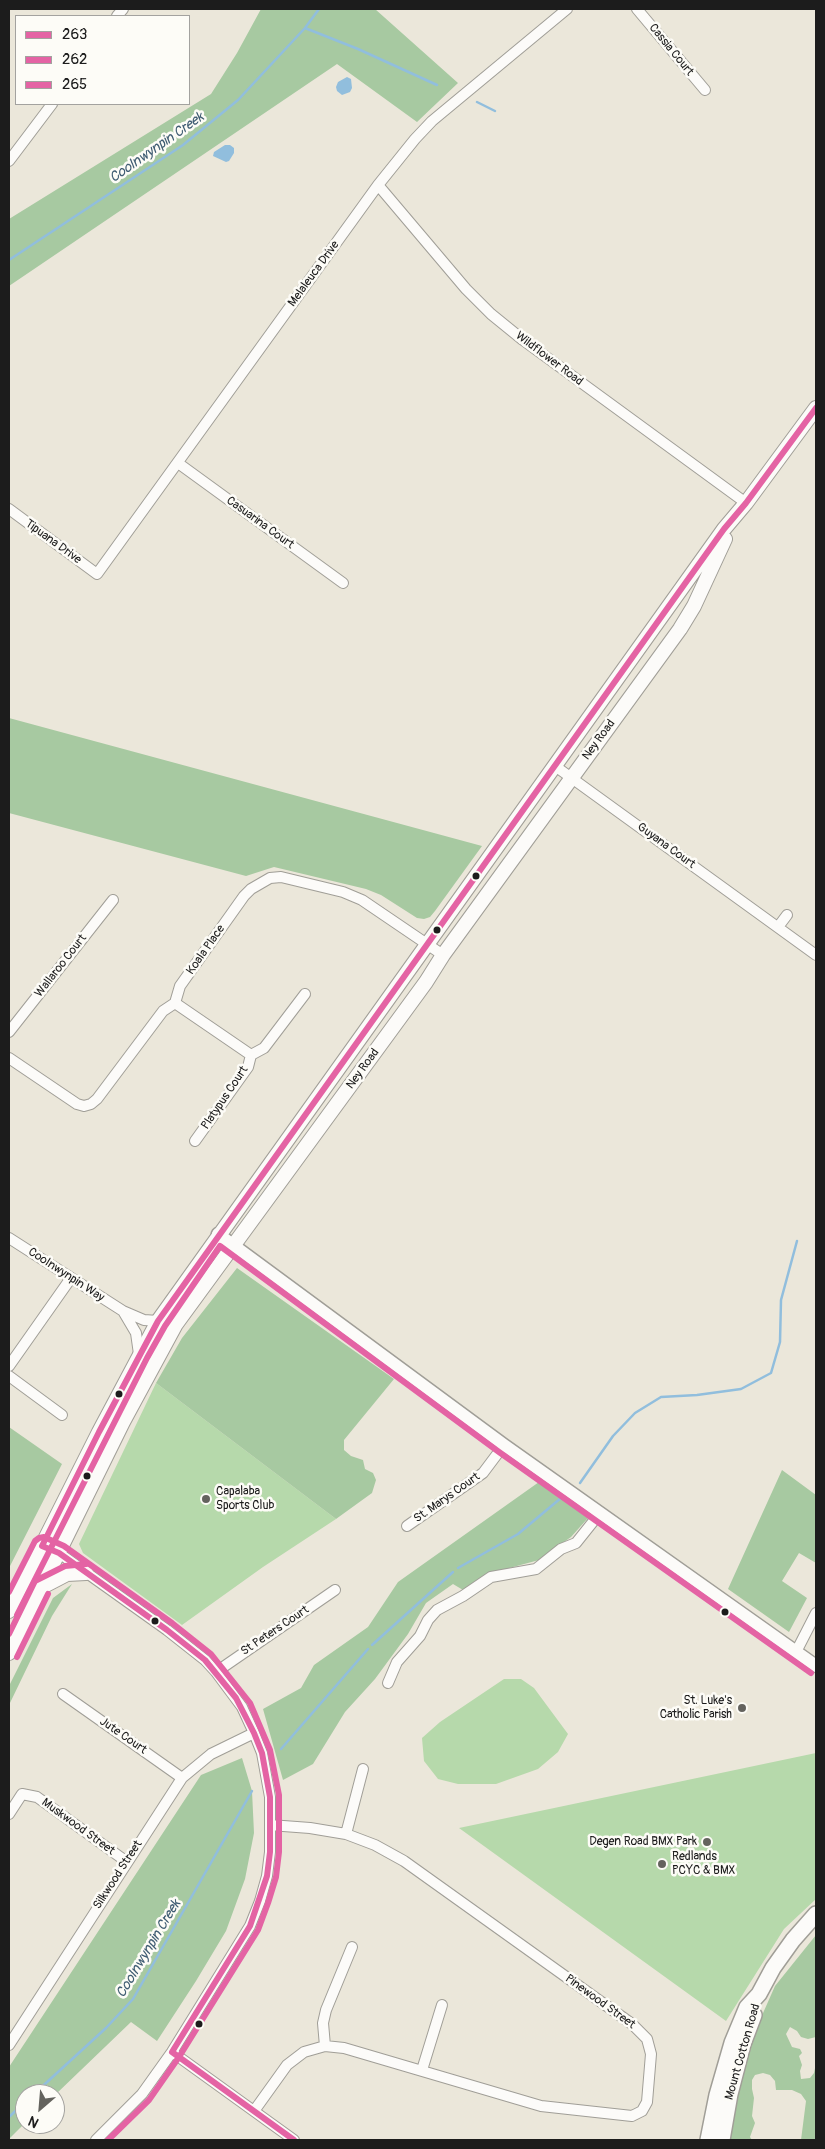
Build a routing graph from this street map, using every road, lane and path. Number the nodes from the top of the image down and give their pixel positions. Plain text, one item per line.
1 (567, 9) edge
2 (637, 9) edge
3 (705, 90) dead end
4 (51, 105) edge
5 (9, 161) edge
6 (378, 185) junction
7 (816, 408) edge
8 (178, 463) junction
9 (746, 502) junction
10 (9, 510) edge
11 (97, 574) joint
12 (343, 583) dead end
13 (554, 766) junction
14 (571, 778) junction
15 (113, 900) dead end
16 (787, 915) dead end
17 (778, 927) junction
18 (428, 944) junction
19 (443, 955) junction
20 (816, 955) edge
21 (305, 994) dead end
22 (175, 1003) junction
23 (9, 1032) edge
24 (251, 1055) junction
25 (9, 1058) edge
26 (195, 1141) dead end
27 (218, 1234) junction
28 (9, 1238) edge
29 (234, 1245) junction
30 (71, 1278) junction
31 (123, 1311) junction
32 (158, 1321) junction
33 (139, 1354) junction
34 (9, 1366) edge
35 (9, 1376) edge
36 (62, 1415) dead end
37 (504, 1445) junction
38 (600, 1513) junction
39 (406, 1526) dead end
40 (42, 1546) junction
41 (59, 1553) junction
42 (86, 1573) junction
43 (41, 1588) junction
44 (335, 1590) dead end
45 (9, 1612) edge
46 (816, 1613) edge
47 (796, 1652) junction
48 (9, 1654) edge
49 (816, 1666) edge
50 (216, 1672) junction
51 (388, 1683) dead end
52 (64, 1694) dead end
53 (254, 1733) junction
54 (363, 1769) dead end
55 (182, 1778) junction
56 (9, 1814) edge
57 (270, 1825) junction
58 (346, 1834) junction
59 (127, 1862) junction
60 (816, 1914) edge
61 (352, 1947) dead end
62 (758, 1994) junction
63 (442, 2005) dead end
64 (9, 2045) edge
65 (325, 2046) junction
66 (172, 2052) junction
67 (422, 2070) junction
68 (254, 2111) junction
69 (100, 2139) edge
70 (294, 2140) edge
71 (708, 2140) edge
72 (722, 2140) edge

1 - 6 street, Melaleuca Drive
2 - 3 street, Cassia Court
4 - 5 street
6 - 8 street, Melaleuca Drive
6 - 9 street, Wildflower Road
7 - 9 main road, Ney Road
8 - 11 street, Melaleuca Drive
8 - 12 street, Casuarina Court
9 - 13 main road, Ney Road
9 - 14 main road, Ney Road
10 - 11 street, Tipuana Drive
13 - 14 street, Guyana Court
13 - 18 main road, Ney Road
14 - 17 street, Guyana Court
14 - 19 main road, Ney Road
15 - 23 street, Wallaroo Court
16 - 17 street
17 - 20 street, Guyana Court
18 - 19 street, Koala Place
18 - 22 street, Koala Place
18 - 27 main road, Ney Road
19 - 29 main road, Ney Road
21 - 24 street
22 - 24 street, Platypus Court
22 - 25 street, Koala Place
24 - 26 street, Platypus Court
27 - 29 street
27 - 32 main road, Ney Road
28 - 30 street, Coolnwynpin Way
29 - 37 street
29 - 41 main road, Ney Road
30 - 31 street, Coolnwynpin Way
30 - 34 street
31 - 32 street, Coolnwynpin Way
31 - 33 street, Coolnwynpin Way
32 - 33 main road, Ney Road
33 - 40 main road, Ney Road
35 - 36 street
37 - 38 street
37 - 39 street, St. Marys Court
38 - 47 street
38 - 51 street
40 - 41 street
40 - 45 main road, Ney Road
41 - 42 street
41 - 43 main road, Ney Road
42 - 43 main road
42 - 50 street
43 - 48 main road, Ney Road
44 - 50 street, St Peters Court
46 - 47 street
47 - 49 street
50 - 53 street
52 - 55 street, Jute Court
53 - 55 street, Silkwood Street
53 - 57 street
54 - 58 street
55 - 59 street, Silkwood Street
56 - 59 street, Muskwood Street
57 - 58 street, Pinewood Street
57 - 66 street
58 - 67 street, Pinewood Street
59 - 64 street, Silkwood Street
60 - 62 main road, Mount Cotton Road
61 - 65 street
62 - 71 main road, Mount Cotton Road
62 - 72 main road, Mount Cotton Road
63 - 67 street
65 - 67 street, Pinewood Street
65 - 68 street, Pinewood Street
66 - 68 street
66 - 69 street
68 - 70 street

